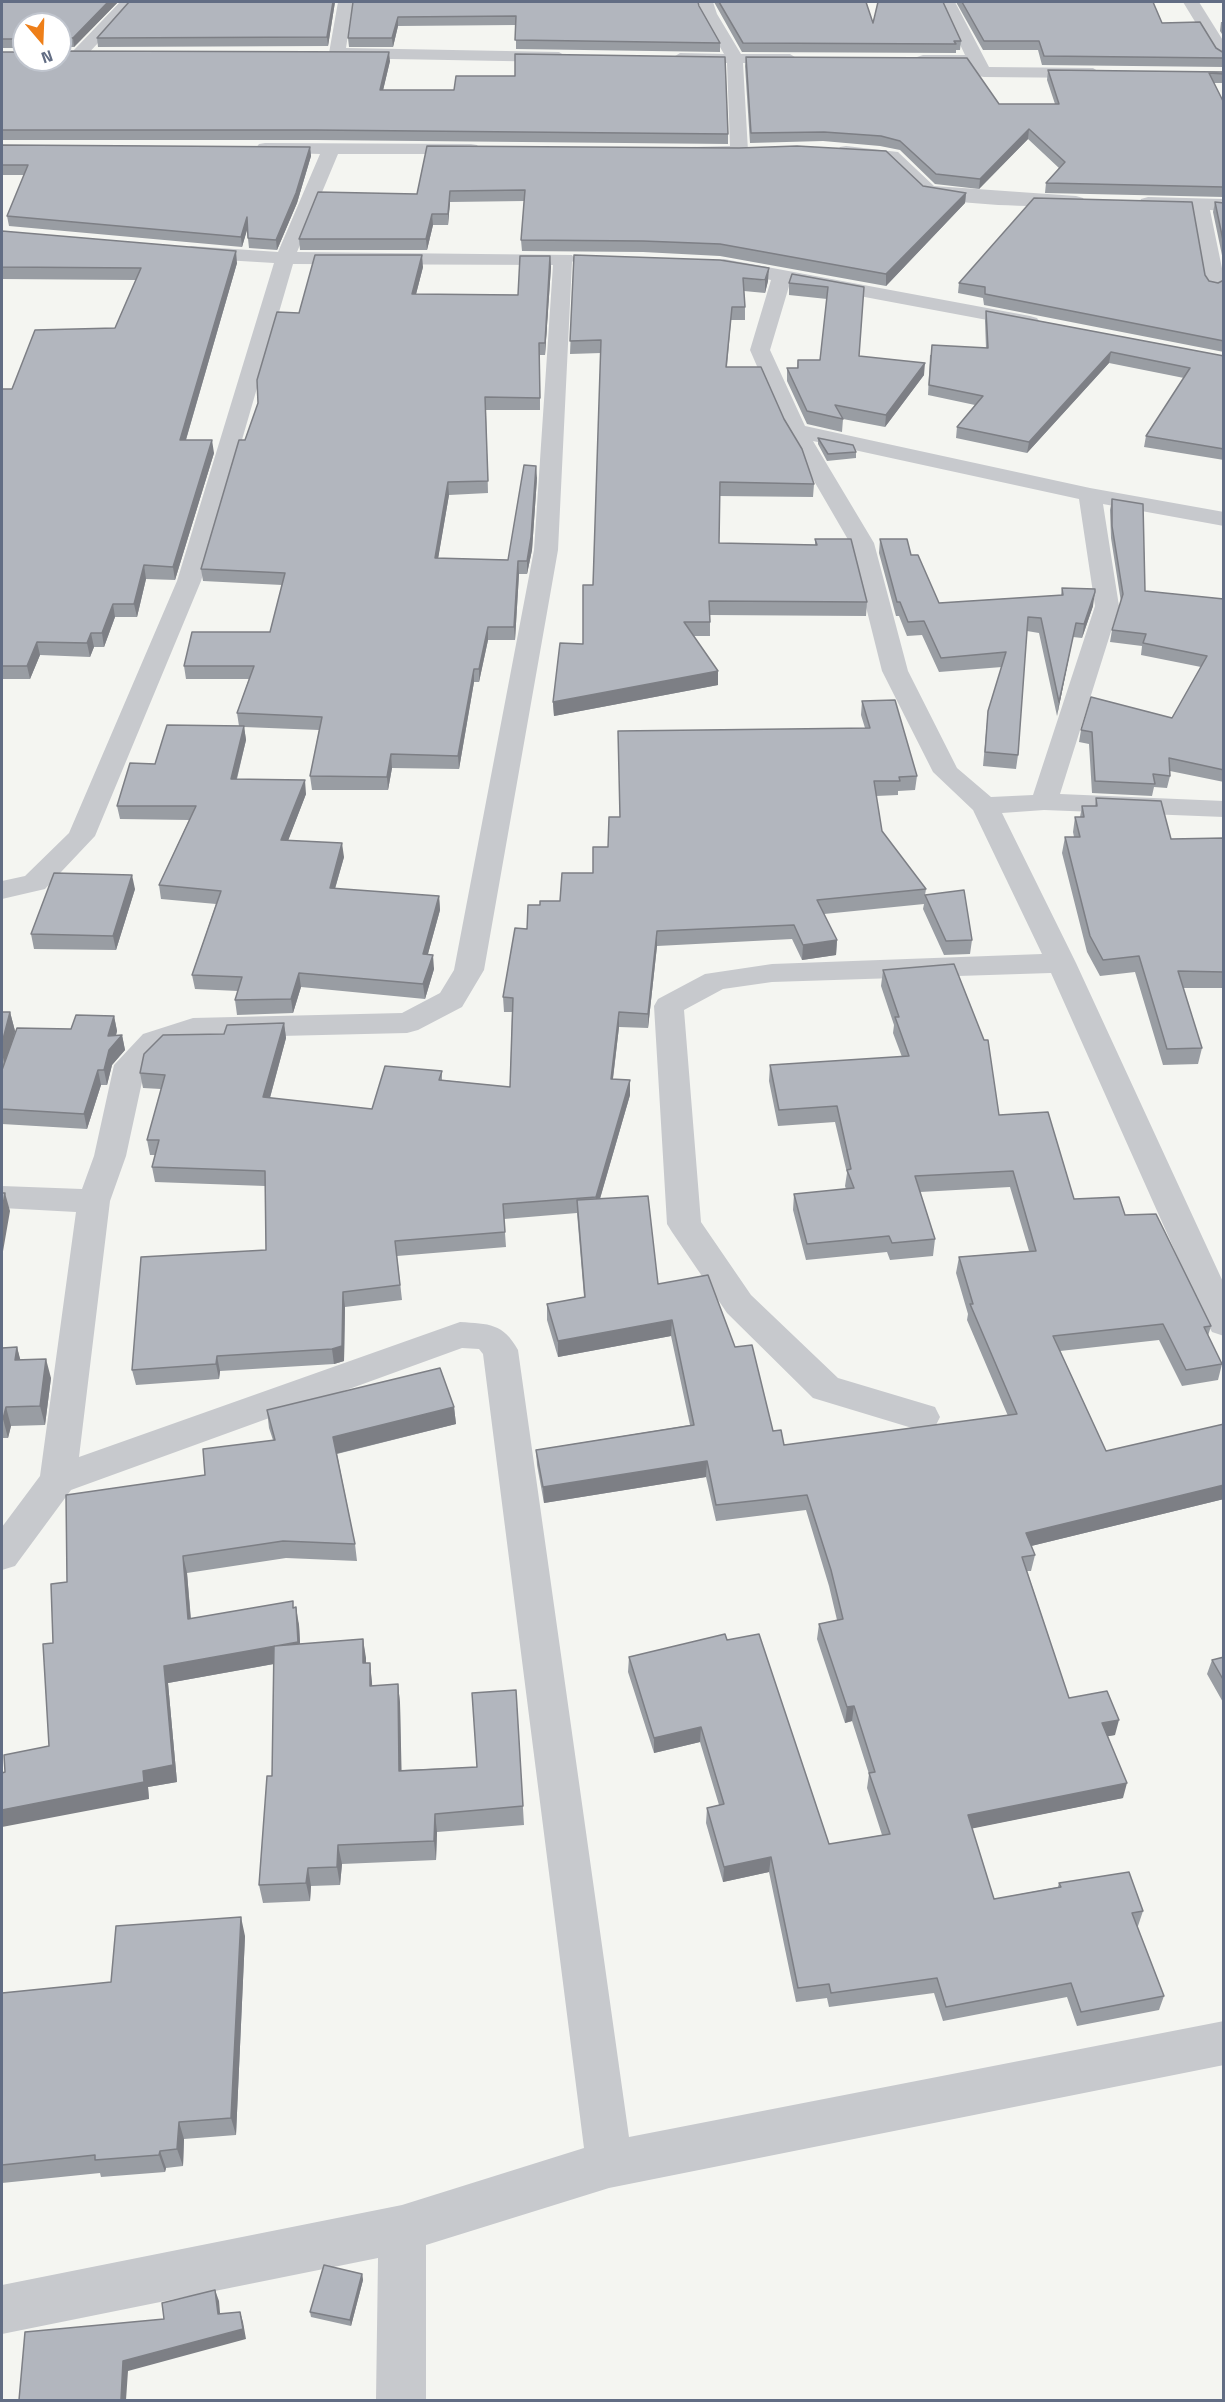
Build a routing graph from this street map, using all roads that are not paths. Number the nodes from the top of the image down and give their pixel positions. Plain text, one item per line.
1 (128, 2) edge
2 (345, 2) edge
3 (706, 2) edge
4 (948, 2) edge
5 (1191, 2) edge
6 (72, 54) edge
7 (79, 54) junction
8 (102, 54) edge
9 (1224, 56) edge
10 (577, 58) edge
11 (667, 58) edge
12 (735, 58) junction
13 (804, 59) edge
14 (907, 60) edge
15 (976, 60) junction
16 (1104, 73) edge
17 (250, 148) edge
18 (331, 148) junction
19 (487, 149) edge
20 (762, 150) edge
21 (828, 150) edge
22 (679, 151) edge
23 (739, 151) junction
24 (1093, 203) edge
25 (1129, 203) edge
26 (1200, 204) junction
27 (1224, 205) edge
28 (175, 251) edge
29 (285, 258) junction
30 (709, 264) edge
31 (782, 276) junction
32 (1215, 285) edge
33 (1049, 325) edge
34 (796, 430) junction
35 (1090, 495) junction
36 (1224, 519) edge
37 (1044, 802) junction
38 (985, 806) junction
39 (1224, 809) edge
40 (2, 890) edge
41 (1061, 963) junction
42 (2, 1197) edge
43 (94, 1201) junction
44 (1224, 1323) edge
45 (922, 1416) dead end
46 (58, 1480) junction
47 (2, 1555) edge
48 (1224, 2043) edge
49 (609, 2164) junction
50 (402, 2229) junction
51 (2, 2310) edge
52 (401, 2400) edge

1 - 7 street
2 - 10 street
3 - 12 street
4 - 15 street
5 - 9 street
6 - 7 street
7 - 8 street
11 - 12 street
12 - 13 street
12 - 23 street
14 - 15 street
15 - 16 street
17 - 18 street
18 - 19 street
18 - 29 street
20 - 23 street
21 - 24 street
22 - 23 street
25 - 26 street
26 - 27 street
26 - 32 street
28 - 29 street
29 - 40 street
29 - 43 street
30 - 31 street
31 - 33 street
31 - 34 street
34 - 35 street
34 - 38 street
35 - 36 street
35 - 37 street
37 - 38 street
37 - 39 street
38 - 41 street
41 - 44 street
41 - 45 street
42 - 43 street
43 - 46 street
46 - 47 street
46 - 49 street
48 - 49 street
49 - 50 street
50 - 51 street
50 - 52 street

